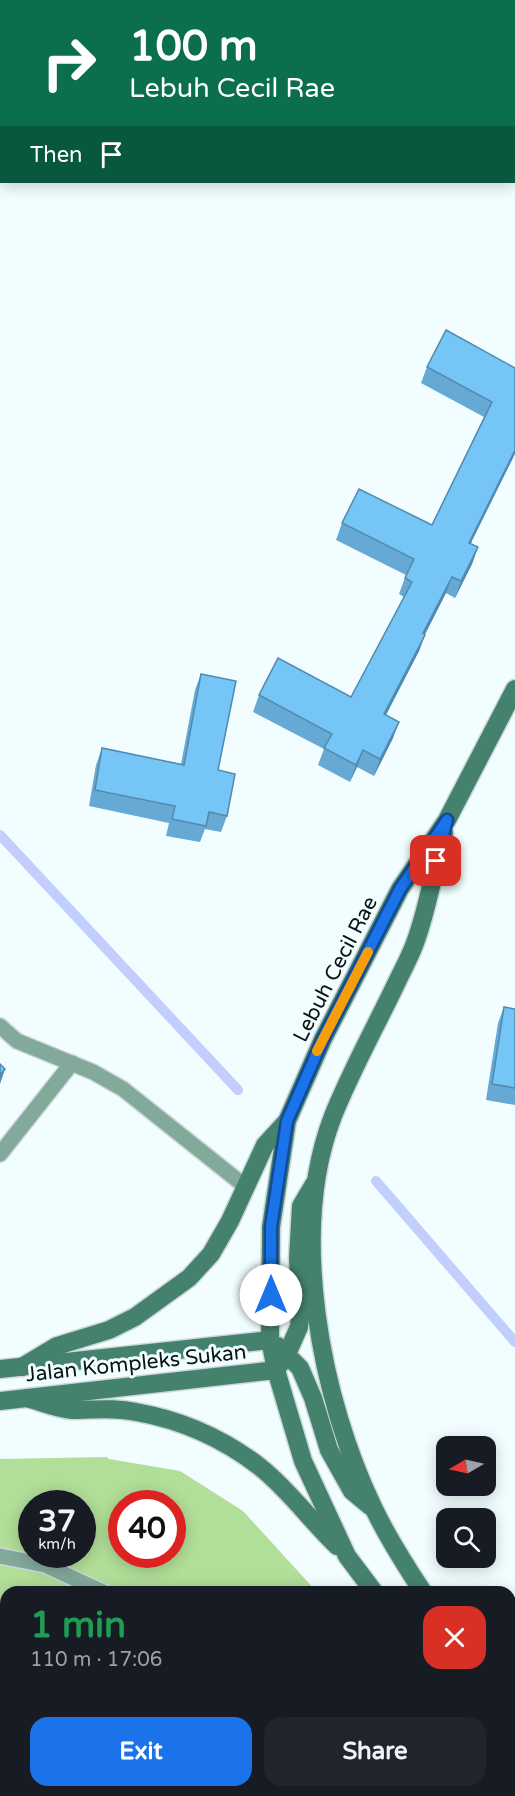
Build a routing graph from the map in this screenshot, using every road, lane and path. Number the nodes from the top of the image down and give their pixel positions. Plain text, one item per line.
1 (515, 689) edge
2 (447, 820) junction
3 (0, 1026) edge
4 (72, 1063) junction
5 (287, 1121) junction
6 (0, 1154) edge
7 (318, 1178) junction
8 (246, 1186) junction
9 (270, 1340) junction
10 (287, 1354) junction
11 (22, 1367) junction
12 (0, 1369) edge
13 (276, 1370) junction
14 (27, 1398) junction
15 (0, 1401) edge
16 (374, 1509) junction
17 (0, 1556) edge
18 (347, 1556) junction
19 (90, 1586) edge
20 (370, 1586) edge
21 (419, 1586) edge

1 - 2 street, Lebuh Cecil Rae
2 - 5 street, Lebuh Cecil Rae
2 - 7 street, Lebuh Cecil Rae
3 - 4 lane
4 - 6 lane
4 - 8 lane
5 - 8 street
5 - 9 street, Lebuh Cecil Rae
7 - 10 street
7 - 16 street, Lebuh Cecil Rae
8 - 11 street
9 - 10 street
9 - 11 street, Jalan Kompleks Sukan
9 - 13 street, Lebuh Cecil Rae
10 - 13 street
10 - 16 street
11 - 12 street, Jalan Kompleks Sukan
13 - 14 street, Jalan Kompleks Sukan
13 - 18 street, Lebuh Cecil Rae
14 - 15 street, Jalan Kompleks Sukan
14 - 18 street
16 - 21 street, Lebuh Cecil Rae
17 - 19 lane
18 - 20 street, Lebuh Cecil Rae

